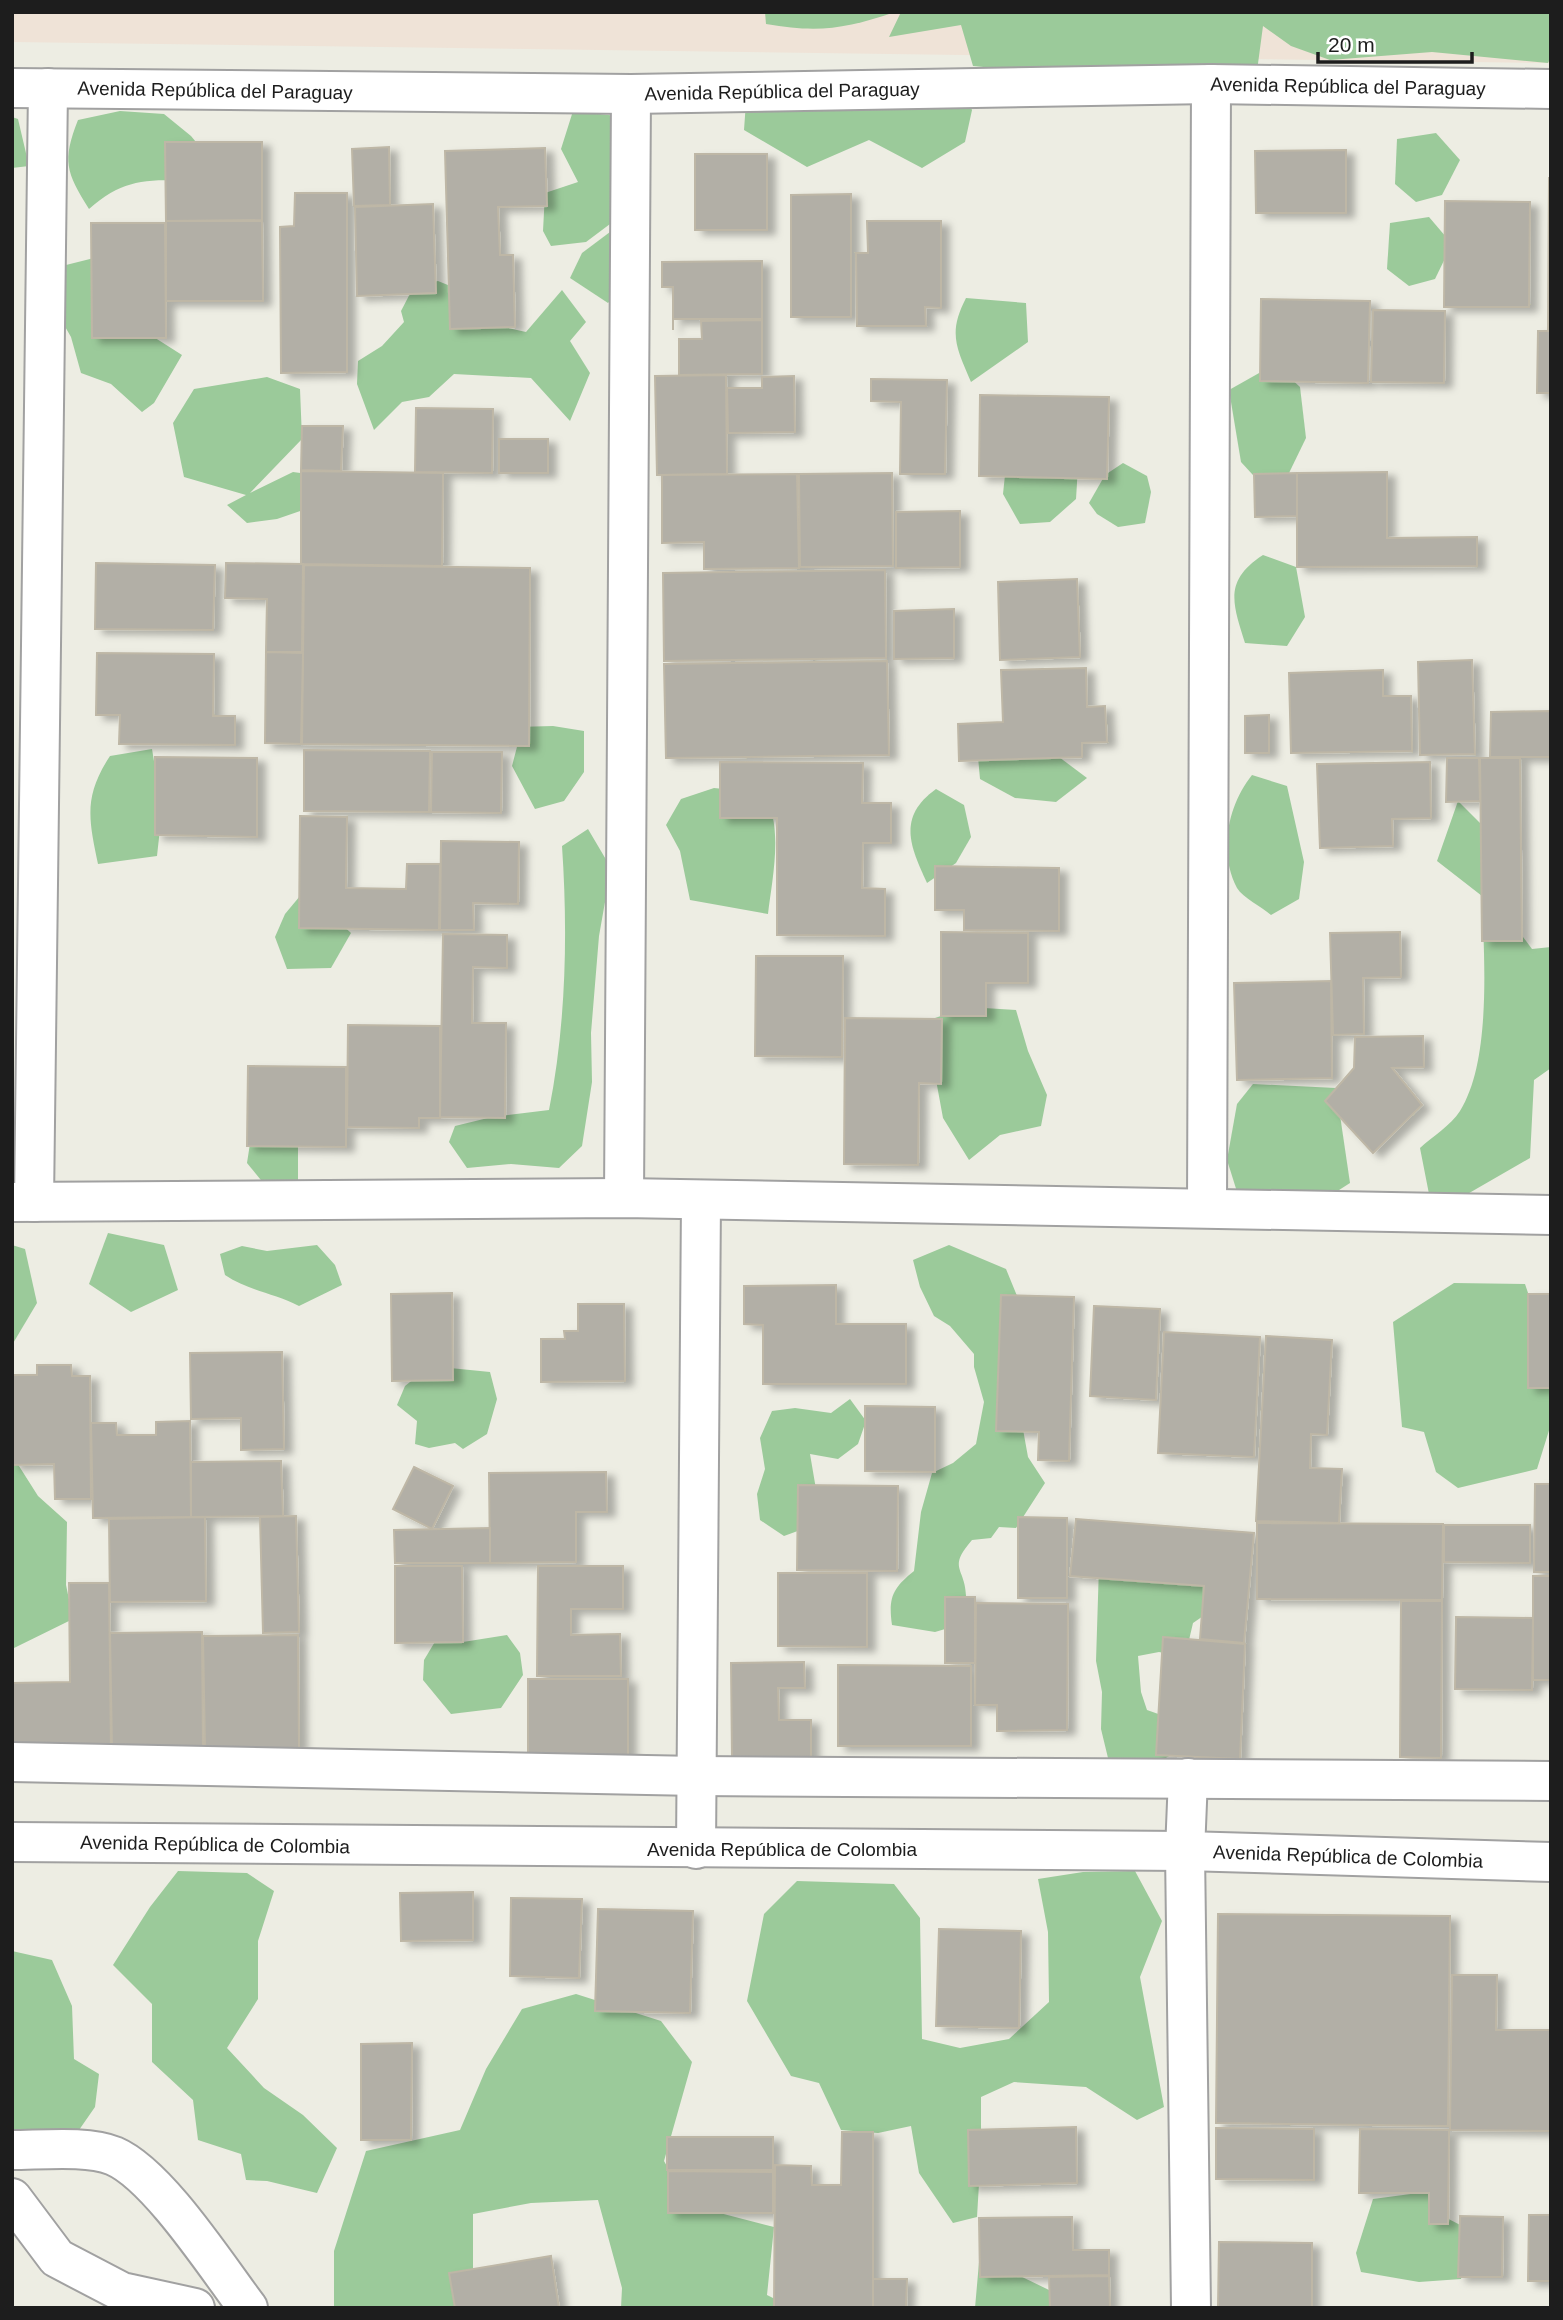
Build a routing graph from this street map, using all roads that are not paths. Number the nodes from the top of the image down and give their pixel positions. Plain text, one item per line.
1 (1211, 84) junction
2 (30, 88) edge
3 (1551, 89) edge
4 (631, 94) junction
5 (624, 1198) junction
6 (701, 1200) junction
7 (23, 1202) edge
8 (1207, 1208) junction
9 (1551, 1215) edge
10 (12, 1762) edge
11 (697, 1776) junction
12 (1188, 1778) junction
13 (1551, 1781) edge
14 (12, 1842) edge
15 (696, 1849) junction
16 (1185, 1851) junction
17 (1551, 1862) edge
18 (12, 2150) edge
19 (12, 2198) edge
20 (195, 2308) edge
21 (248, 2308) edge
22 (1191, 2308) edge

1 - 3 street, Avenida República del Paraguay
1 - 4 street, Avenida República del Paraguay
1 - 8 street
2 - 4 street, Avenida República del Paraguay
2 - 7 street
4 - 5 street
5 - 6 street
5 - 7 street
6 - 8 street
6 - 11 street
8 - 9 street
10 - 11 street
11 - 12 street
11 - 15 street
12 - 13 street
12 - 16 street
14 - 15 street, Avenida República de Colombia
15 - 16 street, Avenida República de Colombia
16 - 17 street, Avenida República de Colombia
16 - 22 street
18 - 21 street
19 - 20 street

